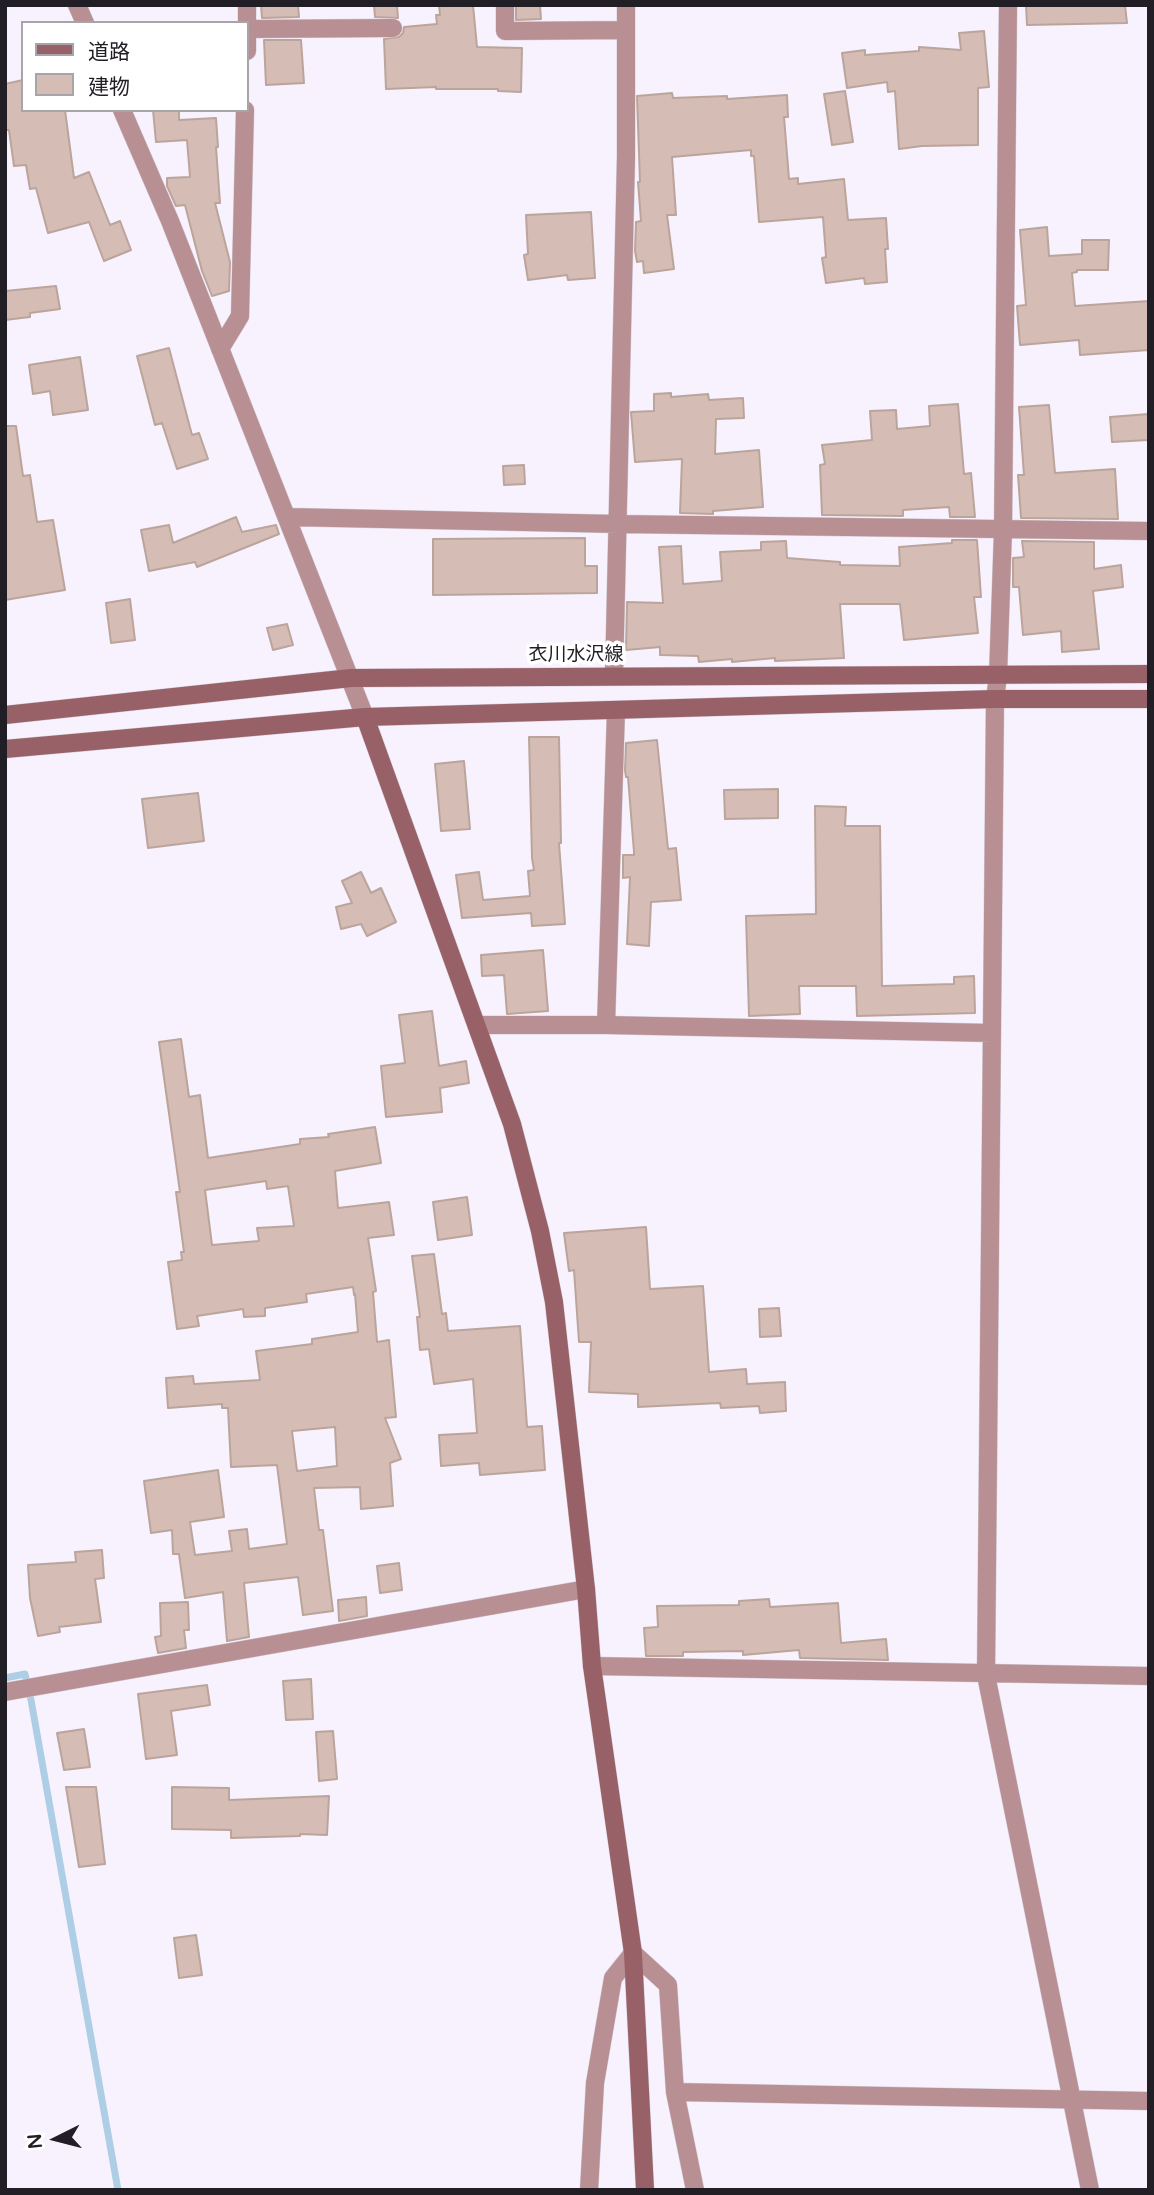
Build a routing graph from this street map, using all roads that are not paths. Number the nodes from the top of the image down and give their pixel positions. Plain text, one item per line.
1 (77, 5) edge
2 (505, 5) edge
3 (626, 5) edge
4 (1008, 5) edge
5 (84, 21) edge
6 (393, 28) dead end
7 (248, 29) edge
8 (626, 30) junction
9 (123, 112) edge
10 (245, 112) edge
11 (220, 349) junction
12 (288, 517) junction
13 (619, 524) junction
14 (1003, 530) junction
15 (1149, 531) edge
16 (1149, 674) edge
17 (614, 676) junction
18 (998, 676) junction
19 (351, 678) junction
20 (995, 699) junction
21 (1149, 699) edge
22 (616, 710) junction
23 (5, 715) edge
24 (365, 717) junction
25 (5, 749) edge
26 (478, 1025) junction
27 (606, 1026) junction
28 (992, 1033) junction
29 (586, 1589) junction
30 (593, 1666) junction
31 (986, 1675) junction
32 (1149, 1676) edge
33 (5, 1692) edge
34 (633, 1953) junction
35 (675, 2092) junction
36 (1070, 2099) junction
37 (1149, 2101) edge
38 (589, 2190) edge
39 (645, 2190) edge
40 (695, 2190) edge
41 (1090, 2190) edge

1 - 5 street
2 - 8 street
3 - 8 street
4 - 14 street
6 - 7 street
8 - 13 street
9 - 11 street
10 - 11 street
11 - 12 street
12 - 13 street
12 - 19 street
13 - 14 street
13 - 17 street
14 - 15 street
14 - 18 street
16 - 18 main road, 衣川水沢線
17 - 18 main road, 衣川水沢線
17 - 19 main road, 衣川水沢線
18 - 20 street
19 - 23 main road, 衣川水沢線
19 - 24 street
20 - 21 main road
20 - 22 main road
20 - 28 street
22 - 24 main road
22 - 27 street
24 - 25 main road
24 - 26 main road
26 - 27 street
26 - 29 main road
27 - 28 street
28 - 31 street
29 - 30 main road
29 - 33 street
30 - 31 street
30 - 34 main road
31 - 32 street
31 - 36 street
34 - 35 street
34 - 38 street
34 - 39 main road
35 - 36 street
35 - 40 street
36 - 37 street
36 - 41 street

